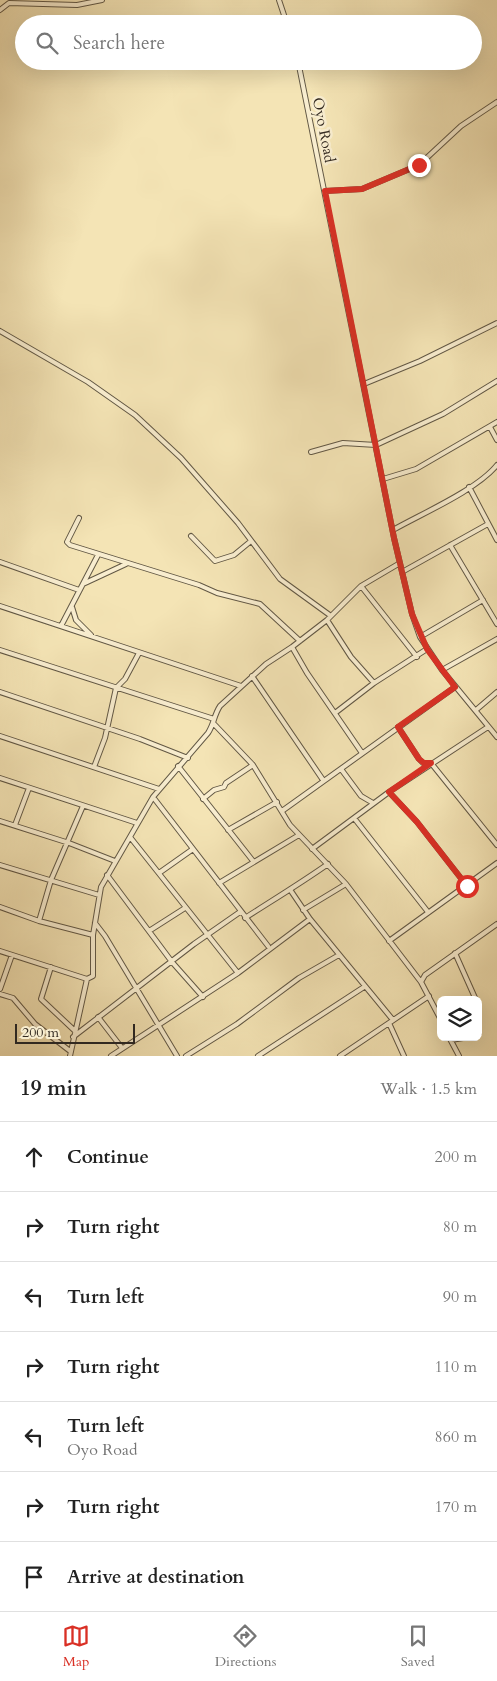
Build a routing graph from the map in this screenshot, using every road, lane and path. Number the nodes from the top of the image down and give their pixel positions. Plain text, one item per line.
1 (102, 0) edge
2 (279, 0) edge
3 (0, 10) edge
4 (284, 15) edge
5 (300, 70) edge
6 (497, 102) edge
7 (325, 191) junction
8 (497, 323) edge
9 (0, 331) edge
10 (497, 381) edge
11 (364, 384) junction
12 (497, 422) edge
13 (490, 427) junction
14 (497, 440) edge
15 (376, 445) junction
16 (311, 452) dead end
17 (497, 465) edge
18 (383, 479) junction
19 (469, 487) junction
20 (78, 518) dead end
21 (488, 524) junction
22 (393, 530) junction
23 (191, 536) dead end
24 (497, 540) edge
25 (250, 541) junction
26 (450, 545) junction
27 (98, 555) junction
28 (0, 562) edge
29 (126, 563) junction
30 (400, 563) junction
31 (402, 572) junction
32 (83, 584) junction
33 (361, 586) junction
34 (79, 590) junction
35 (483, 600) junction
36 (0, 606) edge
37 (72, 607) junction
38 (331, 616) junction
39 (327, 620) junction
40 (497, 624) edge
41 (61, 626) junction
42 (93, 637) junction
43 (420, 637) junction
44 (497, 640) edge
45 (300, 642) junction
46 (292, 647) junction
47 (427, 649) junction
48 (0, 650) edge
49 (139, 653) junction
50 (417, 657) junction
51 (442, 670) junction
52 (252, 676) junction
53 (374, 683) junction
54 (241, 686) junction
55 (455, 687) junction
56 (116, 688) junction
57 (0, 692) edge
58 (497, 692) edge
59 (476, 710) junction
60 (335, 713) junction
61 (214, 722) junction
62 (398, 727) junction
63 (488, 727) junction
64 (107, 728) junction
65 (0, 736) edge
66 (497, 737) edge
67 (362, 753) junction
68 (188, 758) junction
69 (431, 763) junction
70 (178, 766) junction
71 (253, 766) junction
72 (94, 767) junction
73 (341, 769) junction
74 (0, 778) edge
75 (323, 780) junction
76 (29, 788) junction
77 (159, 789) junction
78 (389, 792) junction
79 (153, 797) junction
80 (203, 800) junction
81 (277, 802) junction
82 (373, 803) junction
83 (83, 806) junction
84 (282, 811) junction
85 (354, 818) junction
86 (1, 821) edge
87 (137, 823) junction
88 (15, 825) junction
89 (0, 828) edge
90 (228, 830) junction
91 (299, 835) junction
92 (130, 837) junction
93 (69, 843) junction
94 (497, 845) edge
95 (193, 849) junction
96 (312, 849) junction
97 (115, 861) junction
98 (253, 861) junction
99 (497, 863) edge
100 (328, 864) junction
101 (0, 865) edge
102 (159, 873) junction
103 (107, 875) junction
104 (52, 880) junction
105 (219, 883) junction
106 (346, 884) junction
107 (467, 886) junction
108 (291, 891) junction
109 (99, 895) junction
110 (0, 907) edge
111 (185, 908) junction
112 (303, 910) junction
113 (240, 912) junction
114 (428, 912) junction
115 (245, 918) junction
116 (310, 919) junction
117 (39, 920) junction
118 (95, 923) junction
119 (497, 924) edge
120 (149, 931) junction
121 (94, 935) junction
122 (208, 936) junction
123 (389, 941) junction
124 (267, 949) junction
125 (0, 951) edge
126 (338, 954) junction
127 (455, 954) junction
128 (12, 956) junction
129 (172, 962) junction
130 (51, 967) junction
131 (238, 973) junction
132 (87, 979) junction
133 (421, 982) junction
134 (364, 987) junction
135 (137, 988) junction
136 (0, 989) edge
137 (0, 994) edge
138 (429, 996) junction
139 (474, 996) edge
140 (203, 997) junction
141 (437, 1012) edge
142 (98, 1017) junction
143 (391, 1022) junction
144 (160, 1026) junction
145 (75, 1031) junction
146 (73, 1037) junction
147 (452, 1041) edge
148 (122, 1048) junction
149 (70, 1051) junction
150 (348, 1054) edge
151 (260, 1055) edge
152 (70, 1056) edge
153 (111, 1056) edge
154 (177, 1056) edge
155 (186, 1056) edge
156 (340, 1056) edge
157 (404, 1056) edge
158 (459, 1056) edge

1 - 3 street
2 - 4 street
5 - 7 street, Oyo Road
6 - 7 street
7 - 11 street, Oyo Road
8 - 11 street
9 - 25 street
10 - 15 street
11 - 15 street, Oyo Road
12 - 13 street
13 - 14 street
13 - 18 street
15 - 16 street
15 - 18 street, Oyo Road
17 - 19 street
18 - 22 street, Oyo Road
19 - 21 street
19 - 22 street
20 - 27 street
21 - 24 street
21 - 26 street
22 - 30 street, Oyo Road
23 - 25 street
25 - 38 street
26 - 31 street
26 - 35 street
27 - 29 street
27 - 32 street
28 - 34 street
29 - 32 street
29 - 45 street
30 - 31 street, Oyo Road
30 - 33 street
31 - 43 street, Oyo Road
32 - 34 street
33 - 38 street
33 - 50 street
34 - 37 street
35 - 40 street
35 - 43 street
36 - 41 street
37 - 41 street
37 - 42 street
38 - 39 street
39 - 45 street
39 - 53 street
41 - 42 street
42 - 49 street
43 - 47 street, Oyo Road
44 - 51 street
45 - 46 street
46 - 52 street
46 - 60 street
47 - 50 street
47 - 51 street, Oyo Road
48 - 56 street
49 - 54 street
49 - 56 street
50 - 53 street
51 - 55 street, Oyo Road
52 - 54 street
52 - 75 street
53 - 60 street
54 - 61 street
55 - 59 street, Oyo Road
55 - 62 street
56 - 61 street
56 - 64 street
57 - 64 street
58 - 59 street
59 - 63 street, Oyo Road
60 - 67 street
61 - 68 street
61 - 71 street
62 - 67 street
62 - 69 street
63 - 66 street, Oyo Road
63 - 69 street
64 - 68 street
64 - 72 street
65 - 72 street
67 - 73 street
68 - 70 street
69 - 78 street
69 - 94 street
70 - 77 street
70 - 80 street
71 - 80 street
71 - 81 street
72 - 77 street
73 - 75 street
73 - 82 street
74 - 76 street
75 - 84 street
76 - 83 street
76 - 88 street
77 - 79 street
78 - 82 street
78 - 107 street
79 - 87 street
79 - 95 street
80 - 90 street
81 - 84 street
81 - 90 street
82 - 85 street
83 - 87 street
83 - 93 street
84 - 91 street
85 - 96 street
85 - 114 street
86 - 88 street
86 - 89 street
87 - 92 street
88 - 93 street
90 - 98 street
91 - 96 street
91 - 98 street
92 - 97 street
92 - 102 street
93 - 97 street
93 - 104 street
95 - 102 street
95 - 105 street
96 - 100 street
97 - 103 street
98 - 105 street
99 - 107 street
100 - 106 street
100 - 108 street
101 - 104 street
102 - 111 street
103 - 109 street
103 - 120 street
104 - 109 street
104 - 117 street
105 - 113 street
106 - 112 street
106 - 123 street
107 - 114 street
108 - 112 street
108 - 115 street
109 - 118 street
110 - 117 street
111 - 120 street
111 - 122 street
112 - 116 street
113 - 115 street
113 - 122 street
114 - 123 street
115 - 124 street
116 - 124 street
116 - 126 street
117 - 121 street
118 - 121 street
118 - 135 street
119 - 127 street
120 - 129 street
121 - 132 street
122 - 129 street
122 - 131 street
123 - 133 street
124 - 131 street
125 - 128 street
126 - 134 street
126 - 155 street
127 - 133 street
127 - 139 street
128 - 130 street
128 - 136 street
129 - 135 street
129 - 140 street
130 - 132 street
130 - 145 street
131 - 140 street
132 - 145 street
133 - 138 street
134 - 143 street
134 - 151 street
135 - 142 street
135 - 144 street
137 - 149 street
138 - 141 street
138 - 143 street
140 - 144 street
142 - 146 street
142 - 148 street
143 - 150 street
143 - 157 street
144 - 148 street
144 - 154 street
145 - 146 street
146 - 149 street
147 - 158 street
148 - 153 street
149 - 152 street
150 - 156 street

